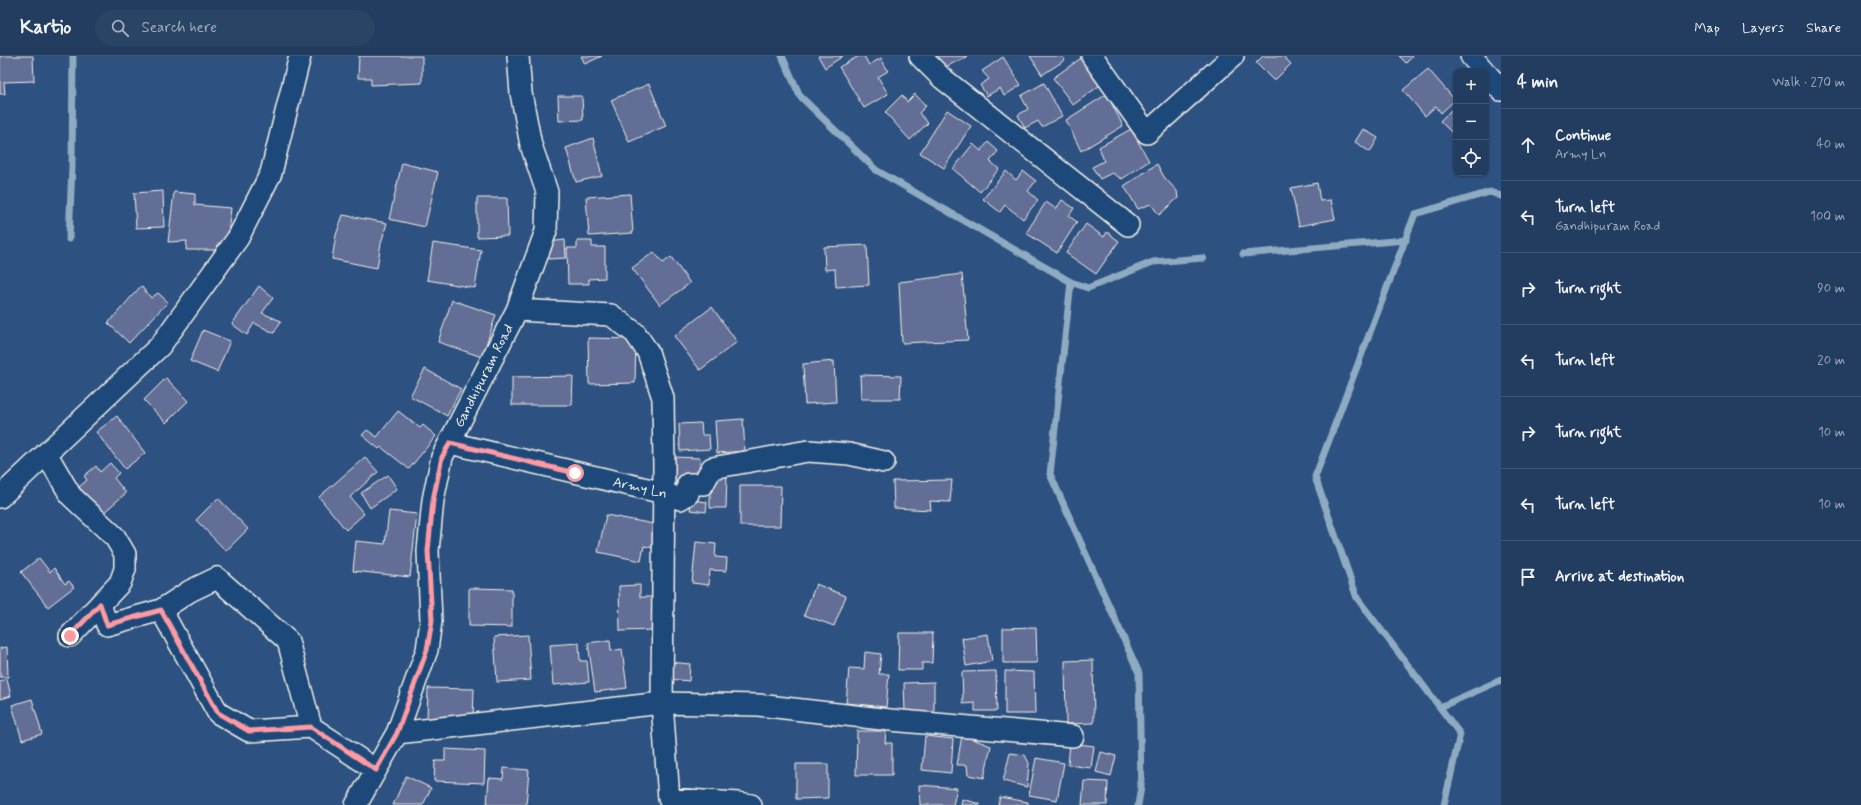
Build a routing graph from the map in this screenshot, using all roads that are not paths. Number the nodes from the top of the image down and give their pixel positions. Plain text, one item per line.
1 (300, 56) edge
2 (518, 56) edge
3 (920, 56) edge
4 (1092, 56) edge
5 (1233, 56) edge
6 (1471, 56) edge
7 (1482, 68) edge
8 (1489, 76) edge
9 (1501, 90) edge
10 (1128, 225) dead end
11 (517, 310) junction
12 (450, 443) junction
13 (46, 452) junction
14 (884, 462) dead end
15 (664, 493) junction
16 (0, 497) edge
17 (100, 604) junction
18 (161, 610) junction
19 (70, 636) dead end
20 (662, 703) junction
21 (311, 727) junction
22 (397, 733) junction
23 (1073, 736) dead end
24 (376, 770) junction
25 (356, 805) edge
26 (751, 805) edge

1 - 13 street
2 - 11 street, Gandhipuram Road
3 - 10 street
4 - 5 street
6 - 7 street
8 - 9 street
11 - 12 street, Gandhipuram Road
11 - 15 street
12 - 15 street, Army Ln
12 - 22 street, Gandhipuram Road
13 - 16 street
13 - 17 street
14 - 15 street, Army Ln
15 - 20 street
17 - 18 street
17 - 19 street
18 - 21 street
18 - 21 street
20 - 22 street
20 - 23 street
20 - 26 street
21 - 24 street
22 - 24 street, Gandhipuram Road
24 - 25 street, Gandhipuram Road

